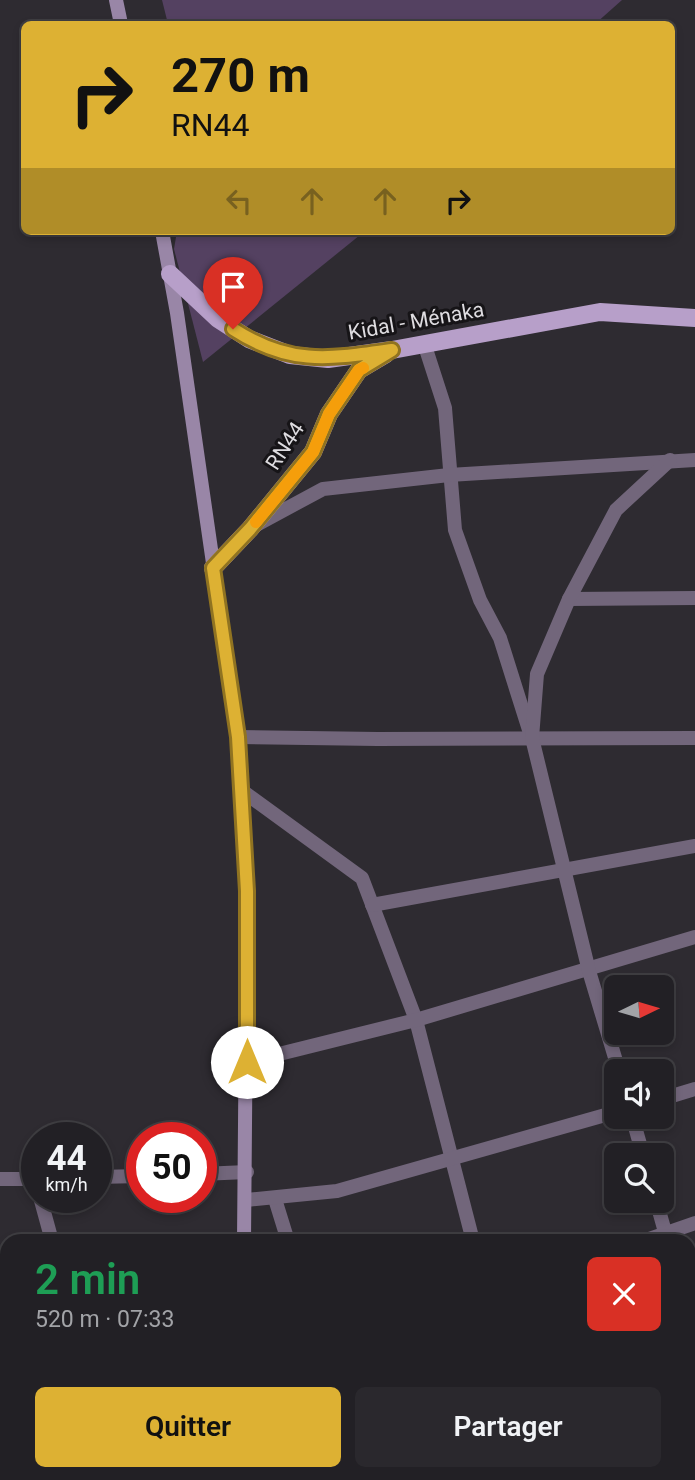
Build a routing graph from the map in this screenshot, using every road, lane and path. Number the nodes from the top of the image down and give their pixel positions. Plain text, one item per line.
1 (116, 0) edge
2 (120, 21) edge
3 (163, 235) edge
4 (170, 274) junction
5 (695, 318) edge
6 (424, 343) junction
7 (392, 350) junction
8 (670, 460) junction
9 (695, 460) edge
10 (449, 475) junction
11 (250, 529) junction
12 (213, 568) junction
13 (695, 598) edge
14 (569, 599) junction
15 (238, 737) junction
16 (532, 738) junction
17 (695, 738) edge
18 (241, 790) junction
19 (695, 846) edge
20 (564, 871) junction
21 (372, 905) junction
22 (695, 937) edge
23 (589, 971) junction
24 (416, 1020) junction
25 (615, 1059) edge
26 (247, 1062) junction
27 (695, 1089) edge
28 (674, 1095) edge
29 (604, 1115) edge
30 (452, 1158) junction
31 (247, 1172) junction
32 (217, 1173) edge
33 (0, 1179) edge
34 (21, 1180) edge
35 (275, 1199) junction
36 (246, 1200) junction
37 (44, 1213) edge
38 (660, 1213) edge
39 (695, 1223) edge
40 (50, 1234) edge
41 (244, 1234) edge
42 (286, 1234) edge
43 (471, 1234) edge
44 (665, 1234) edge
45 (672, 1234) edge

1 - 2 main road
3 - 4 main road
4 - 7 main road, Kidal - Ménaka
4 - 12 main road
5 - 6 main road, Kidal - Ménaka
6 - 7 main road, Kidal - Ménaka
6 - 10 street
7 - 11 main road, RN44
8 - 9 street
8 - 10 street
8 - 14 street
10 - 11 street
10 - 16 street
11 - 12 main road, RN44
12 - 15 main road
13 - 14 street
14 - 16 street
15 - 16 street
15 - 18 main road
16 - 17 street
16 - 20 street
18 - 21 street
18 - 26 main road
19 - 20 street
20 - 21 street
20 - 23 street
21 - 24 street
22 - 23 street
23 - 24 street
23 - 25 street
24 - 26 street
24 - 30 street
26 - 31 main road
27 - 28 street
29 - 30 street
30 - 35 street
30 - 43 street
31 - 32 street
31 - 36 main road
33 - 34 street
35 - 36 street
35 - 42 street
36 - 41 main road
37 - 40 street
38 - 44 street
39 - 45 street

